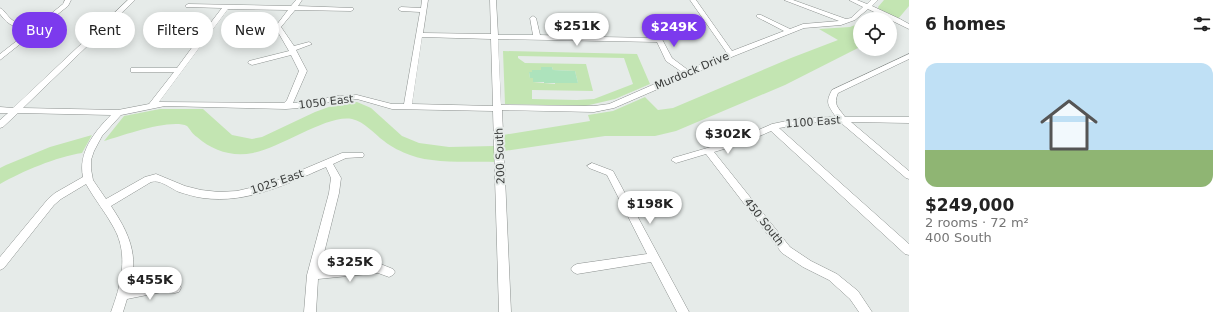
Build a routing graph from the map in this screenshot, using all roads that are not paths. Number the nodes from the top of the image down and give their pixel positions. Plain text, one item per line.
1 (68, 0) edge
2 (132, 0) edge
3 (193, 0) edge
4 (246, 0) edge
5 (298, 0) edge
6 (425, 0) edge
7 (493, 0) edge
8 (693, 0) edge
9 (787, 0) edge
10 (852, 0) edge
11 (875, 0) edge
12 (869, 6) junction
13 (226, 7) junction
14 (241, 7) junction
15 (294, 8) junction
16 (351, 9) dead end
17 (0, 10) edge
18 (401, 10) dead end
19 (424, 10) junction
20 (57, 12) edge
21 (759, 16) dead end
22 (533, 18) dead end
23 (591, 20) dead end
24 (653, 21) dead end
25 (845, 22) junction
26 (12, 23) edge
27 (213, 24) edge
28 (909, 27) edge
29 (789, 31) junction
30 (420, 35) junction
31 (495, 36) junction
32 (537, 37) junction
33 (598, 38) junction
34 (659, 40) junction
35 (309, 44) dead end
36 (13, 48) edge
37 (195, 48) edge
38 (293, 50) junction
39 (731, 54) junction
40 (909, 56) edge
41 (0, 58) edge
42 (252, 63) dead end
43 (134, 70) dead end
44 (179, 70) junction
45 (688, 73) junction
46 (153, 105) junction
47 (286, 106) junction
48 (408, 107) junction
49 (498, 108) junction
50 (0, 110) edge
51 (15, 110) junction
52 (118, 113) junction
53 (842, 119) junction
54 (909, 120) edge
55 (0, 125) edge
56 (772, 127) junction
57 (708, 151) junction
58 (360, 156) dead end
59 (676, 160) dead end
60 (328, 162) junction
61 (592, 166) dead end
62 (909, 176) edge
63 (88, 179) junction
64 (104, 205) junction
65 (909, 251) edge
66 (654, 257) junction
67 (0, 265) edge
68 (577, 269) dead end
69 (389, 272) dead end
70 (313, 275) junction
71 (175, 288) dead end
72 (123, 295) junction
73 (117, 312) edge
74 (310, 312) edge
75 (505, 312) edge
76 (683, 312) edge
77 (866, 312) edge

1 - 20 street
2 - 51 street
3 - 13 street
4 - 14 street
5 - 15 street
6 - 19 street
7 - 31 street, 200 South
8 - 39 street
9 - 25 street
10 - 12 street
11 - 12 street, Murdock Drive
12 - 25 street, Murdock Drive
12 - 28 street
13 - 14 street
13 - 27 street
14 - 15 street
15 - 16 street
15 - 38 street
17 - 26 street
18 - 19 street
19 - 30 street
21 - 29 street
22 - 32 street
23 - 33 street
24 - 34 street
25 - 29 street, Murdock Drive
29 - 39 street, Murdock Drive
30 - 31 street
30 - 48 street
31 - 32 street
31 - 49 street, 200 South
32 - 33 street
33 - 34 street
34 - 45 street
35 - 38 street
36 - 41 street
37 - 44 street
38 - 42 street
38 - 47 street
39 - 45 street, Murdock Drive
40 - 53 street
43 - 44 street
44 - 46 street
45 - 49 street, Murdock Drive
46 - 47 street, 1050 East
46 - 52 street, 1050 East
47 - 48 street, 1050 East
48 - 49 street, 1050 East
49 - 75 street, 200 South
50 - 51 street
51 - 52 street
51 - 55 street
52 - 63 street
53 - 54 street, 1100 East
53 - 56 street, 1100 East
53 - 62 street
56 - 57 street, 1100 East
56 - 65 street
57 - 59 street, 1100 East
57 - 77 street, 450 South
58 - 60 street, 1025 East
60 - 64 street, 1025 East
60 - 70 street
61 - 66 street
63 - 64 street
63 - 67 street
64 - 72 street
66 - 68 street
66 - 76 street
69 - 70 street
70 - 74 street
71 - 72 street
72 - 73 street

